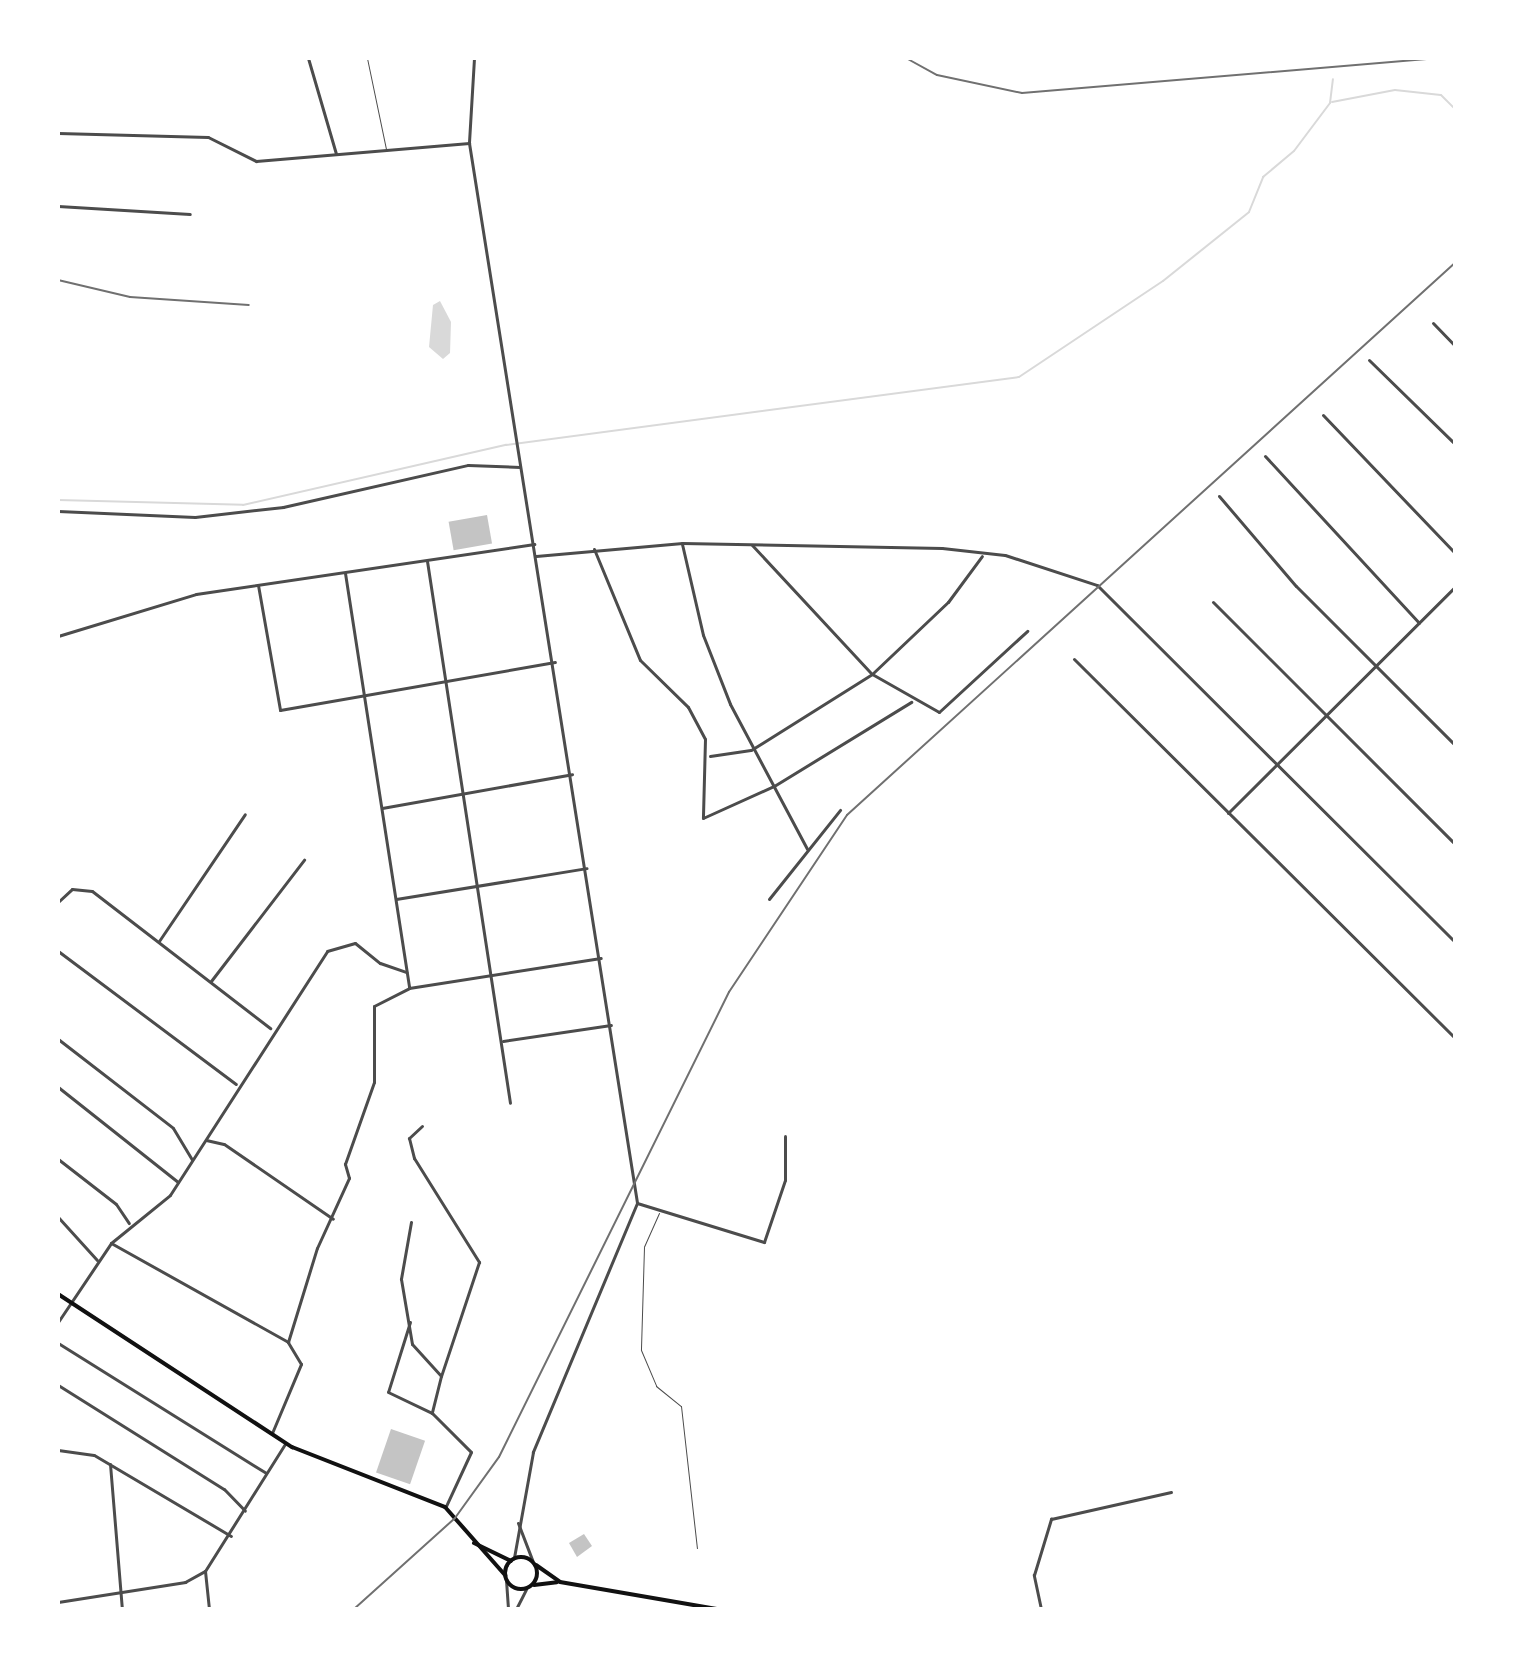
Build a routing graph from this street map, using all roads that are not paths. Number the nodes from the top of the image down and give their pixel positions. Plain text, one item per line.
1 (308, 58) edge
2 (367, 58) edge
3 (474, 58) edge
4 (58, 133) edge
5 (469, 143) junction
6 (386, 151) junction
7 (337, 155) junction
8 (58, 206) edge
9 (190, 214) dead end
10 (1433, 323) dead end
11 (1455, 346) edge
12 (1369, 360) dead end
13 (1323, 415) dead end
14 (1455, 444) edge
15 (1265, 456) dead end
16 (521, 467) junction
17 (1219, 496) dead end
18 (58, 511) edge
19 (682, 543) junction
20 (534, 544) junction
21 (752, 545) junction
22 (593, 548) junction
23 (1455, 553) edge
24 (536, 556) junction
25 (982, 556) junction
26 (427, 561) junction
27 (345, 573) junction
28 (258, 585) junction
29 (1455, 587) edge
30 (1213, 602) dead end
31 (1419, 623) junction
32 (1027, 631) dead end
33 (58, 636) edge
34 (1074, 659) dead end
35 (555, 662) junction
36 (1376, 667) junction
37 (872, 674) junction
38 (445, 681) junction
39 (364, 694) junction
40 (911, 702) junction
41 (1327, 716) junction
42 (1455, 745) edge
43 (751, 750) junction
44 (710, 756) junction
45 (1277, 765) junction
46 (572, 774) junction
47 (770, 788) junction
48 (463, 795) junction
49 (382, 808) junction
50 (840, 810) dead end
51 (1228, 813) junction
52 (245, 814) dead end
53 (1455, 844) edge
54 (807, 849) junction
55 (304, 860) dead end
56 (587, 868) junction
57 (476, 885) junction
58 (396, 899) junction
59 (769, 899) dead end
60 (58, 902) edge
61 (159, 941) junction
62 (1455, 942) edge
63 (58, 951) edge
64 (601, 958) junction
65 (406, 972) junction
66 (491, 976) junction
67 (211, 981) junction
68 (409, 988) junction
69 (611, 1025) junction
70 (271, 1029) junction
71 (1455, 1038) edge
72 (58, 1039) edge
73 (503, 1041) junction
74 (236, 1084) junction
75 (58, 1087) edge
76 (510, 1103) dead end
77 (422, 1126) dead end
78 (785, 1136) dead end
79 (206, 1140) junction
80 (58, 1159) edge
81 (192, 1160) junction
82 (178, 1182) junction
83 (637, 1203) junction
84 (662, 1206) junction
85 (58, 1217) edge
86 (333, 1219) junction
87 (411, 1222) dead end
88 (129, 1224) junction
89 (111, 1243) junction
90 (97, 1260) junction
91 (58, 1294) edge
92 (70, 1302) junction
93 (412, 1315) junction
94 (58, 1322) edge
95 (288, 1342) junction
96 (58, 1343) edge
97 (441, 1376) junction
98 (58, 1385) edge
99 (432, 1413) junction
100 (271, 1435) junction
101 (286, 1443) junction
102 (58, 1450) edge
103 (110, 1464) junction
104 (266, 1473) junction
105 (1171, 1492) dead end
106 (445, 1507) junction
107 (245, 1511) junction
108 (517, 1520) junction
109 (231, 1536) junction
110 (472, 1542) junction
111 (697, 1548) dead end
112 (512, 1559) junction
113 (534, 1562) junction
114 (205, 1571) junction
115 (506, 1577) junction
116 (560, 1582) junction
117 (528, 1588) junction
118 (120, 1593) junction
119 (58, 1602) edge
120 (122, 1609) edge
121 (209, 1609) edge
122 (508, 1609) edge
123 (516, 1609) edge
124 (717, 1609) edge
125 (1041, 1609) edge

1 - 7 street
2 - 6 lane
3 - 5 street
4 - 7 street
5 - 6 street
5 - 16 street
6 - 7 street
8 - 9 street
10 - 11 street
12 - 14 street
13 - 23 street
15 - 31 street
16 - 18 street
16 - 20 street
17 - 36 street
19 - 21 street
19 - 22 street
19 - 43 street
20 - 24 street
20 - 26 street
21 - 25 street
21 - 37 street
22 - 24 street
22 - 44 street
24 - 35 street
25 - 37 street
25 - 45 street
26 - 27 street
26 - 38 street
27 - 28 street
27 - 39 street
28 - 33 street
28 - 39 street
29 - 31 street
30 - 41 street
31 - 36 street
32 - 40 street
34 - 51 street
35 - 38 street
35 - 46 street
36 - 41 street
36 - 42 street
37 - 40 street
37 - 43 street
38 - 39 street
38 - 48 street
39 - 49 street
40 - 47 street
41 - 45 street
41 - 53 street
43 - 44 street
43 - 47 street
44 - 47 street
45 - 51 street
45 - 62 street
46 - 48 street
46 - 56 street
47 - 54 street
48 - 49 street
48 - 57 street
49 - 58 street
50 - 54 street
51 - 71 street
52 - 61 street
54 - 59 street
55 - 67 street
56 - 57 street
56 - 64 street
57 - 58 street
57 - 66 street
58 - 65 street
60 - 61 street
61 - 67 street
63 - 74 street
64 - 66 street
64 - 69 street
65 - 68 street
65 - 70 street
66 - 68 street
66 - 73 street
67 - 70 street
68 - 86 street
69 - 73 street
69 - 83 street
70 - 74 street
72 - 81 street
73 - 76 street
74 - 79 street
75 - 82 street
77 - 97 street
78 - 84 street
79 - 81 street
79 - 86 street
80 - 88 street
81 - 82 street
82 - 88 street
83 - 84 street
83 - 108 street
84 - 111 lane
85 - 90 street
86 - 95 street
87 - 93 street
88 - 89 street
89 - 90 street
89 - 95 street
90 - 92 street
91 - 92 main road
92 - 94 street
92 - 100 main road
93 - 97 street
93 - 99 street
95 - 100 street
96 - 104 street
97 - 99 street
98 - 107 street
99 - 106 street
100 - 101 main road
101 - 104 street
101 - 106 main road
102 - 103 street
103 - 109 street
103 - 118 street
104 - 107 street
105 - 125 street
106 - 110 main road
107 - 109 street
108 - 112 street
108 - 113 street
109 - 114 street
110 - 112 main road
110 - 115 main road
112 - 113 main road
112 - 115 main road
113 - 116 main road
113 - 117 main road
114 - 118 street
114 - 121 street
115 - 117 main road
115 - 122 street
116 - 117 main road
116 - 124 main road
117 - 123 street
118 - 119 street
118 - 120 street

